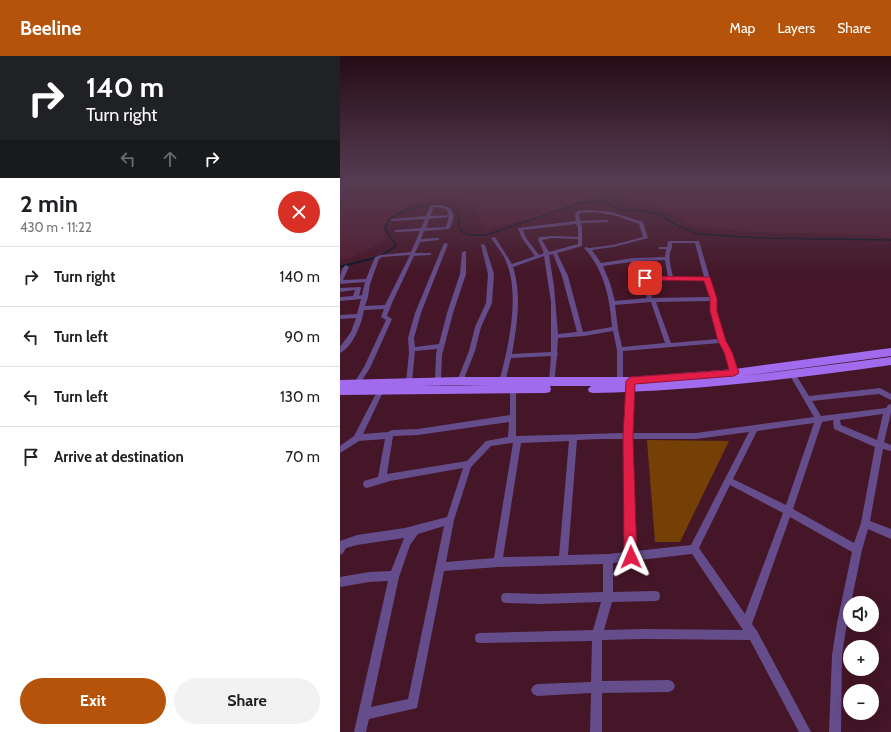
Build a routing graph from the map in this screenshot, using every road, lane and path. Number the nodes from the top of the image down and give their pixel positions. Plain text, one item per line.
1 (429, 212) edge
2 (450, 212) edge
3 (591, 212) edge
4 (608, 212) edge
5 (452, 216) junction
6 (427, 217) junction
7 (392, 220) dead end
8 (606, 221) dead end
9 (578, 222) junction
10 (422, 229) junction
11 (396, 231) dead end
12 (493, 238) dead end
13 (580, 238) junction
14 (438, 239) dead end
15 (418, 241) junction
16 (446, 244) dead end
17 (483, 245) dead end
18 (580, 245) junction
19 (660, 248) dead end
20 (670, 248) junction
21 (589, 249) junction
22 (554, 251) junction
23 (464, 252) dead end
24 (412, 254) junction
25 (430, 254) dead end
26 (547, 254) junction
27 (538, 257) junction
28 (668, 258) junction
29 (633, 260) junction
30 (599, 265) junction
31 (511, 266) junction
32 (346, 267) dead end
33 (645, 278) junction
34 (670, 278) junction
35 (707, 279) junction
36 (369, 280) junction
37 (340, 281) edge
38 (340, 290) edge
39 (356, 297) junction
40 (365, 297) junction
41 (340, 299) edge
42 (713, 299) junction
43 (652, 300) junction
44 (613, 303) junction
45 (388, 306) junction
46 (361, 308) junction
47 (360, 316) junction
48 (340, 317) edge
49 (615, 329) junction
50 (580, 334) junction
51 (554, 336) junction
52 (340, 341) edge
53 (349, 341) junction
54 (722, 341) junction
55 (669, 345) junction
56 (442, 346) junction
57 (412, 349) junction
58 (620, 349) junction
59 (340, 351) edge
60 (891, 352) edge
61 (555, 354) junction
62 (508, 356) junction
63 (891, 361) edge
64 (734, 373) junction
65 (792, 374) junction
66 (438, 381) junction
67 (460, 381) junction
68 (409, 382) junction
69 (502, 382) junction
70 (552, 382) junction
71 (357, 383) junction
72 (627, 383) junction
73 (340, 384) edge
74 (382, 386) junction
75 (513, 390) junction
76 (340, 391) edge
77 (891, 397) edge
78 (808, 399) junction
79 (890, 409) edge
80 (836, 417) junction
81 (513, 418) junction
82 (819, 419) junction
83 (754, 429) junction
84 (389, 435) junction
85 (628, 437) junction
86 (357, 438) junction
87 (573, 438) junction
88 (515, 439) junction
89 (879, 444) junction
90 (891, 448) edge
91 (340, 450) edge
92 (468, 465) junction
93 (382, 479) junction
94 (728, 480) junction
95 (367, 484) dead end
96 (788, 511) junction
97 (450, 520) junction
98 (865, 523) junction
99 (415, 531) junction
100 (891, 534) edge
101 (694, 549) junction
102 (340, 550) edge
103 (857, 550) junction
104 (631, 557) junction
105 (608, 559) junction
106 (564, 560) junction
107 (498, 562) junction
108 (441, 567) junction
109 (394, 576) junction
110 (340, 582) edge
111 (655, 596) dead end
112 (608, 597) junction
113 (506, 598) dead end
114 (746, 625) junction
115 (753, 635) junction
116 (597, 636) junction
117 (480, 638) dead end
118 (669, 686) dead end
119 (596, 687) junction
120 (537, 690) dead end
121 (364, 714) junction
122 (360, 732) edge
123 (596, 732) edge
124 (805, 732) edge
125 (835, 732) edge

1 - 6 street
2 - 5 street
3 - 9 street
4 - 21 street
5 - 6 street
5 - 10 street
6 - 7 street
6 - 10 street
8 - 9 street
9 - 13 street
9 - 27 street
10 - 11 street
10 - 15 street
12 - 31 street
13 - 18 street
13 - 26 street
14 - 15 street
15 - 24 street
16 - 57 street
17 - 67 street
18 - 21 street
18 - 22 street
19 - 20 street
20 - 28 street
20 - 35 street
21 - 30 street
22 - 26 street
22 - 50 street
23 - 56 street
24 - 25 street
24 - 36 street
24 - 45 street
26 - 27 street
26 - 51 street
27 - 31 street
28 - 29 street
28 - 34 street
29 - 30 street
29 - 33 street
30 - 44 street
31 - 62 street
32 - 37 street
33 - 34 street
33 - 43 street
34 - 35 street
35 - 42 street
36 - 37 street
36 - 40 street
38 - 39 street
39 - 40 street
39 - 41 street
40 - 46 street
42 - 43 street
42 - 54 street
43 - 44 street
43 - 55 street
44 - 49 street
45 - 46 street
45 - 71 street
46 - 47 street
47 - 48 street
47 - 53 street
49 - 50 street
49 - 58 street
50 - 51 street
51 - 61 street
52 - 53 street
53 - 59 street
54 - 55 street
54 - 64 street
55 - 58 street
56 - 57 street
56 - 66 street
57 - 68 street
58 - 72 street
60 - 64 main road
61 - 62 street
61 - 70 street
62 - 69 street
63 - 65 main road
64 - 72 main road
65 - 72 main road
65 - 78 street
66 - 67 main road
66 - 68 main road
67 - 69 main road
68 - 74 main road
69 - 70 main road
70 - 72 main road
71 - 73 main road
71 - 74 main road
72 - 75 main road
72 - 85 street
74 - 75 main road
74 - 76 main road
74 - 86 street
75 - 81 street
77 - 78 street
78 - 82 street
79 - 80 street
79 - 89 street
80 - 82 street
80 - 89 street
81 - 84 street
81 - 88 street
82 - 83 street
82 - 96 street
83 - 85 street
83 - 94 street
84 - 86 street
84 - 93 street
85 - 87 street
85 - 104 street
86 - 91 street
87 - 88 street
87 - 106 street
88 - 92 street
88 - 107 street
89 - 90 street
89 - 98 street
92 - 93 street
92 - 97 street
93 - 95 street
94 - 96 street
94 - 101 street
96 - 103 street
96 - 114 street
97 - 99 street
97 - 108 street
98 - 100 street
98 - 103 street
99 - 102 street
99 - 109 street
101 - 104 street
101 - 114 street
103 - 125 street
104 - 105 street
105 - 106 street
105 - 112 street
106 - 107 street
107 - 108 street
108 - 121 street
109 - 110 street
109 - 121 street
111 - 112 street
112 - 113 street
112 - 116 street
114 - 115 street
115 - 116 street
115 - 124 street
116 - 117 street
116 - 119 street
118 - 119 street
119 - 120 street
119 - 123 street
121 - 122 street

